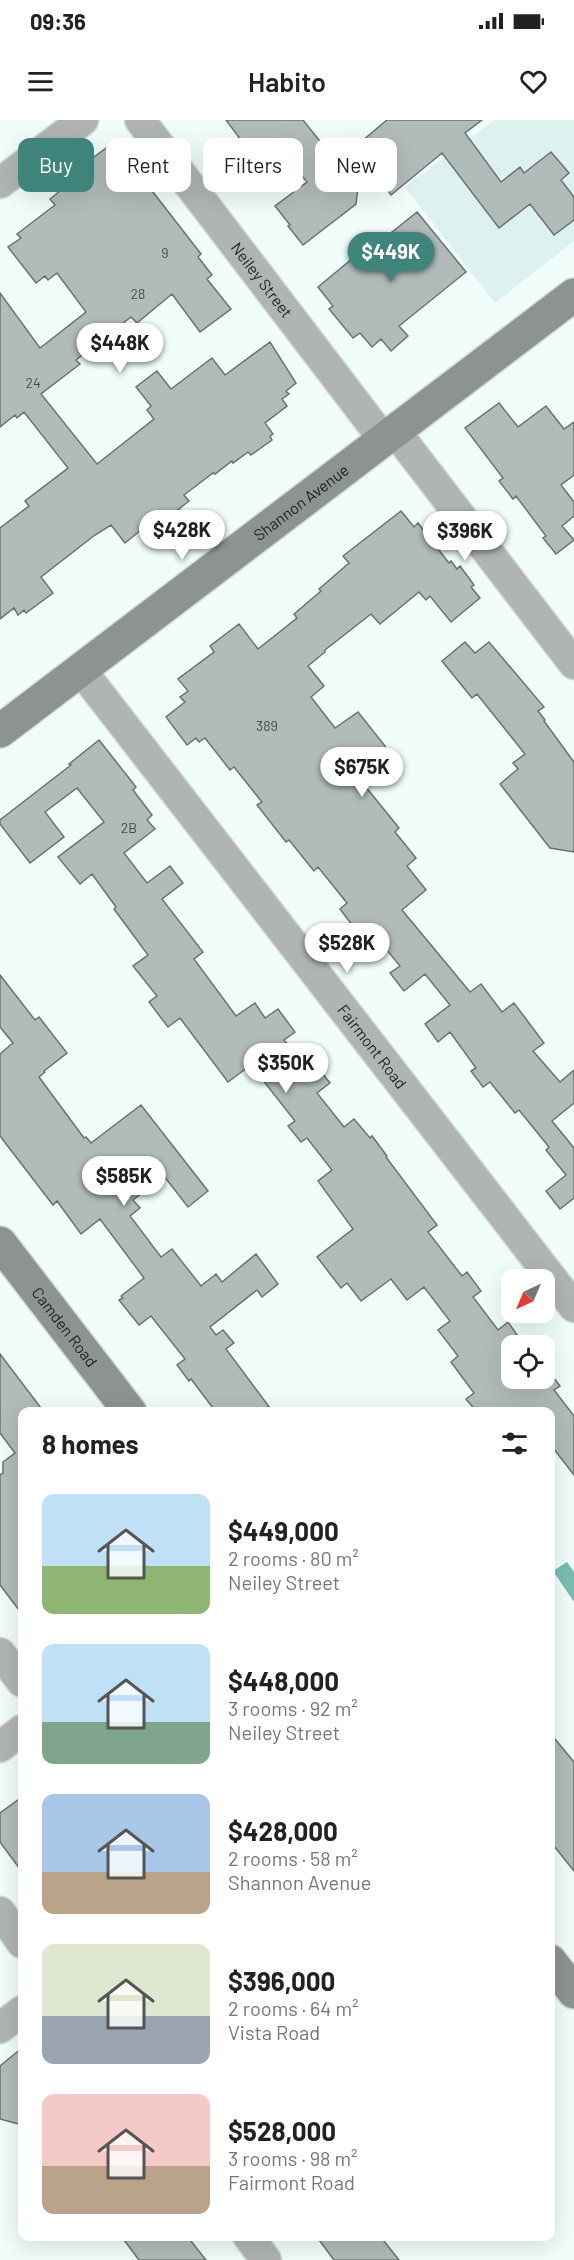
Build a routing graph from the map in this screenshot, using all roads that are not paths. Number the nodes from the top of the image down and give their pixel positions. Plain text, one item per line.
1 (83, 120) edge
2 (140, 120) edge
3 (0, 183) edge
4 (574, 295) edge
5 (389, 435) junction
6 (574, 664) edge
7 (81, 670) junction
8 (0, 731) edge
9 (0, 1243) edge
10 (574, 1307) edge
11 (126, 1407) edge
12 (0, 1653) edge
13 (18, 1677) edge
14 (18, 1733) edge
15 (0, 1747) edge
16 (0, 1912) edge
17 (18, 1937) edge
18 (555, 1967) edge
19 (574, 1992) edge
20 (18, 2014) edge
21 (0, 2028) edge
22 (252, 2241) edge
23 (266, 2260) edge

1 - 3 street
2 - 5 street, Neiley Street
4 - 5 main road, Shannon Avenue
5 - 6 street, Neiley Street
5 - 7 main road, Shannon Avenue
7 - 8 main road, Shannon Avenue
7 - 10 street, Fairmont Road
9 - 11 main road, Camden Road
12 - 13 street
14 - 15 street
16 - 17 street
18 - 19 main road
20 - 21 street
22 - 23 street

